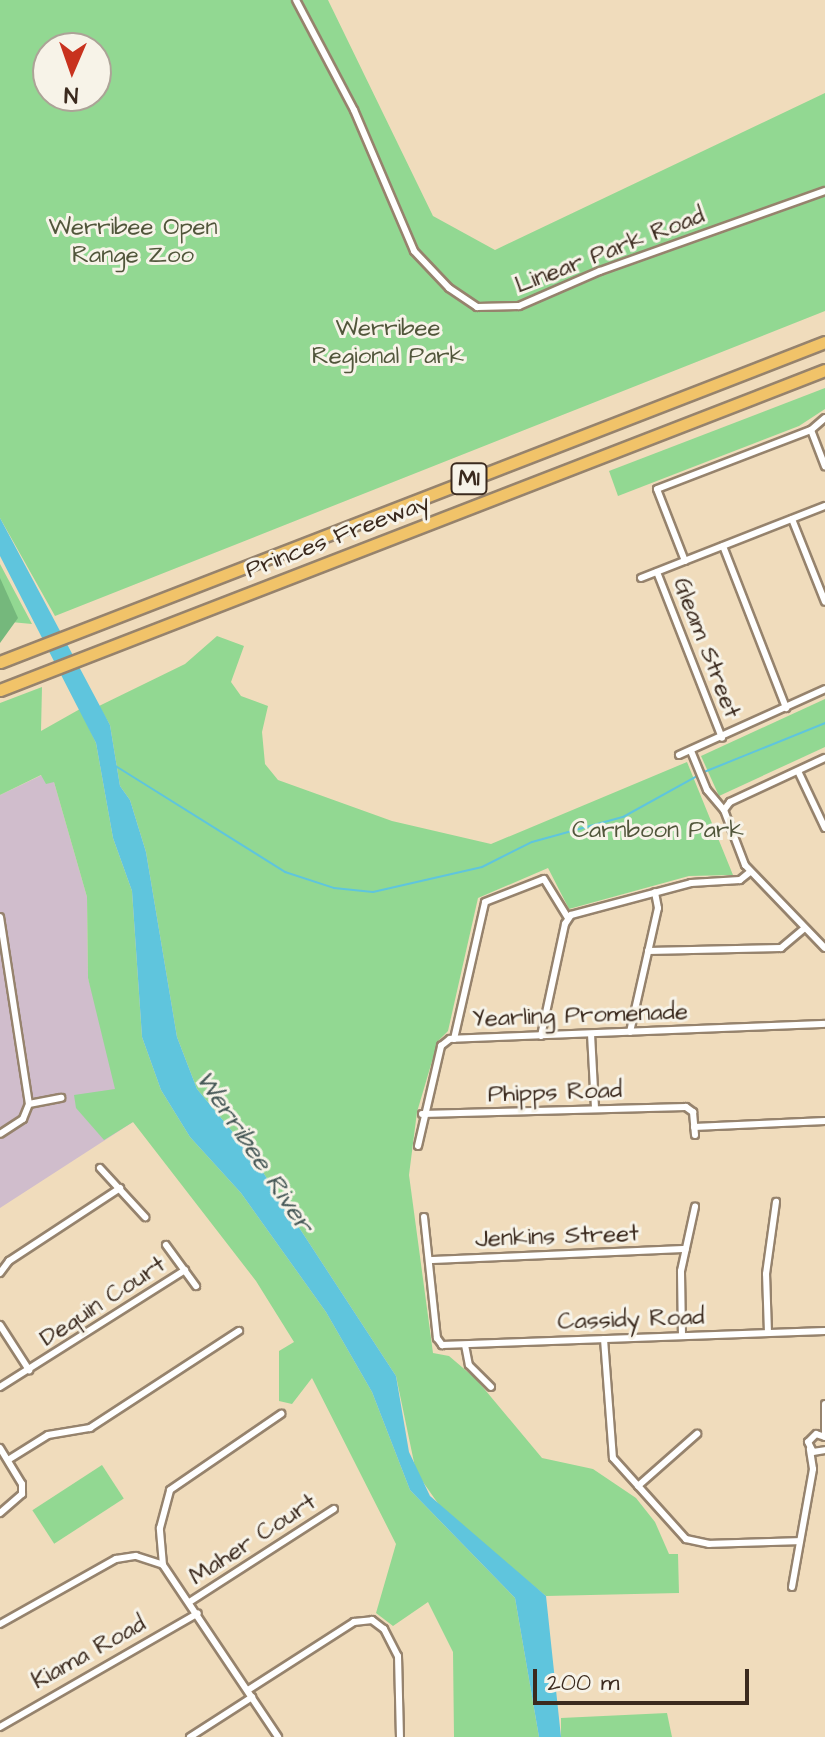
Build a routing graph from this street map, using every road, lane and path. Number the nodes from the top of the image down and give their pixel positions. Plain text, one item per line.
1 (296, 0) edge
2 (825, 191) edge
3 (825, 342) edge
4 (825, 370) edge
5 (825, 418) edge
6 (811, 430) junction
7 (825, 466) edge
8 (825, 506) edge
9 (792, 519) junction
10 (723, 546) junction
11 (685, 561) junction
12 (657, 572) junction
13 (641, 578) dead end
14 (825, 602) edge
15 (0, 662) edge
16 (825, 689) edge
17 (0, 690) edge
18 (786, 708) junction
19 (722, 738) junction
20 (691, 751) junction
21 (679, 755) dead end
22 (825, 758) edge
23 (798, 771) junction
24 (724, 810) junction
25 (825, 828) edge
26 (750, 872) junction
27 (655, 892) junction
28 (0, 917) edge
29 (568, 918) junction
30 (805, 928) junction
31 (825, 948) edge
32 (648, 951) junction
33 (825, 1024) edge
34 (630, 1032) junction
35 (591, 1034) junction
36 (541, 1036) junction
37 (454, 1039) junction
38 (61, 1098) dead end
39 (29, 1104) junction
40 (595, 1109) junction
41 (422, 1114) junction
42 (825, 1121) edge
43 (694, 1127) junction
44 (0, 1134) edge
45 (695, 1135) dead end
46 (418, 1146) dead end
47 (100, 1168) dead end
48 (120, 1188) junction
49 (776, 1202) dead end
50 (695, 1207) dead end
51 (145, 1217) dead end
52 (424, 1217) dead end
53 (166, 1245) dead end
54 (686, 1249) junction
55 (430, 1260) junction
56 (185, 1270) junction
57 (0, 1273) edge
58 (196, 1286) dead end
59 (0, 1325) edge
60 (239, 1331) dead end
61 (825, 1331) edge
62 (768, 1333) junction
63 (682, 1336) junction
64 (604, 1339) junction
65 (465, 1345) junction
66 (29, 1370) junction
67 (0, 1387) edge
68 (491, 1387) dead end
69 (825, 1404) edge
70 (281, 1414) dead end
71 (822, 1419) junction
72 (697, 1434) dead end
73 (812, 1436) junction
74 (825, 1437) edge
75 (0, 1448) edge
76 (810, 1449) junction
77 (824, 1450) edge
78 (8, 1460) junction
79 (813, 1469) junction
80 (638, 1486) junction
81 (334, 1509) dead end
82 (0, 1513) edge
83 (800, 1541) junction
84 (163, 1565) junction
85 (792, 1587) dead end
86 (191, 1601) junction
87 (198, 1613) junction
88 (0, 1624) edge
89 (250, 1694) junction
90 (0, 1727) edge
91 (190, 1737) edge
92 (278, 1737) edge
93 (400, 1737) edge

1 - 2 street, Linear Park Road
3 - 15 highway, Princes Freeway / M1
4 - 17 highway, Princes Freeway / M1
5 - 6 street
6 - 7 street
6 - 11 street
8 - 9 street
9 - 10 street
9 - 14 street
10 - 11 street
10 - 18 street
11 - 12 street
12 - 13 street
12 - 19 street, Gleam Street
16 - 18 street
18 - 19 street
19 - 20 street
20 - 21 street
20 - 24 street
22 - 23 street
23 - 24 street
23 - 25 street
24 - 26 street
26 - 27 street
26 - 30 street
27 - 29 street
27 - 32 street
28 - 39 street
29 - 36 street
29 - 37 street
30 - 31 street
30 - 32 street
32 - 34 street
33 - 34 street, Yearling Promenade
34 - 35 street, Yearling Promenade
35 - 36 street, Yearling Promenade
35 - 40 street
36 - 37 street, Yearling Promenade
37 - 41 street, Yearling Promenade
38 - 39 street
39 - 44 street
40 - 41 street, Phipps Road
40 - 43 street, Phipps Road
41 - 46 street, Yearling Promenade
42 - 43 street
43 - 45 street
47 - 48 street
48 - 51 street
48 - 57 street
49 - 62 street
50 - 54 street
52 - 55 street
53 - 56 street, Dequin Court
54 - 55 street, Jenkins Street
54 - 63 street
55 - 65 street, Cassidy Road
56 - 58 street, Dequin Court
56 - 66 street, Dequin Court
59 - 66 street
60 - 78 street
61 - 62 street, Cassidy Road
62 - 63 street, Cassidy Road
63 - 64 street, Cassidy Road
64 - 65 street, Cassidy Road
64 - 80 street
65 - 68 street
66 - 67 street, Dequin Court
69 - 71 street
70 - 84 street
71 - 73 street
71 - 74 street
72 - 80 street
73 - 74 street
73 - 76 street
75 - 78 street
76 - 77 street
76 - 79 street
77 - 79 street
78 - 82 street
79 - 83 street
80 - 83 street
81 - 86 street, Maher Court
83 - 85 street
84 - 86 street
84 - 88 street
86 - 87 street
87 - 89 street
87 - 90 street, Kiama Road
89 - 91 street
89 - 92 street
89 - 93 street

